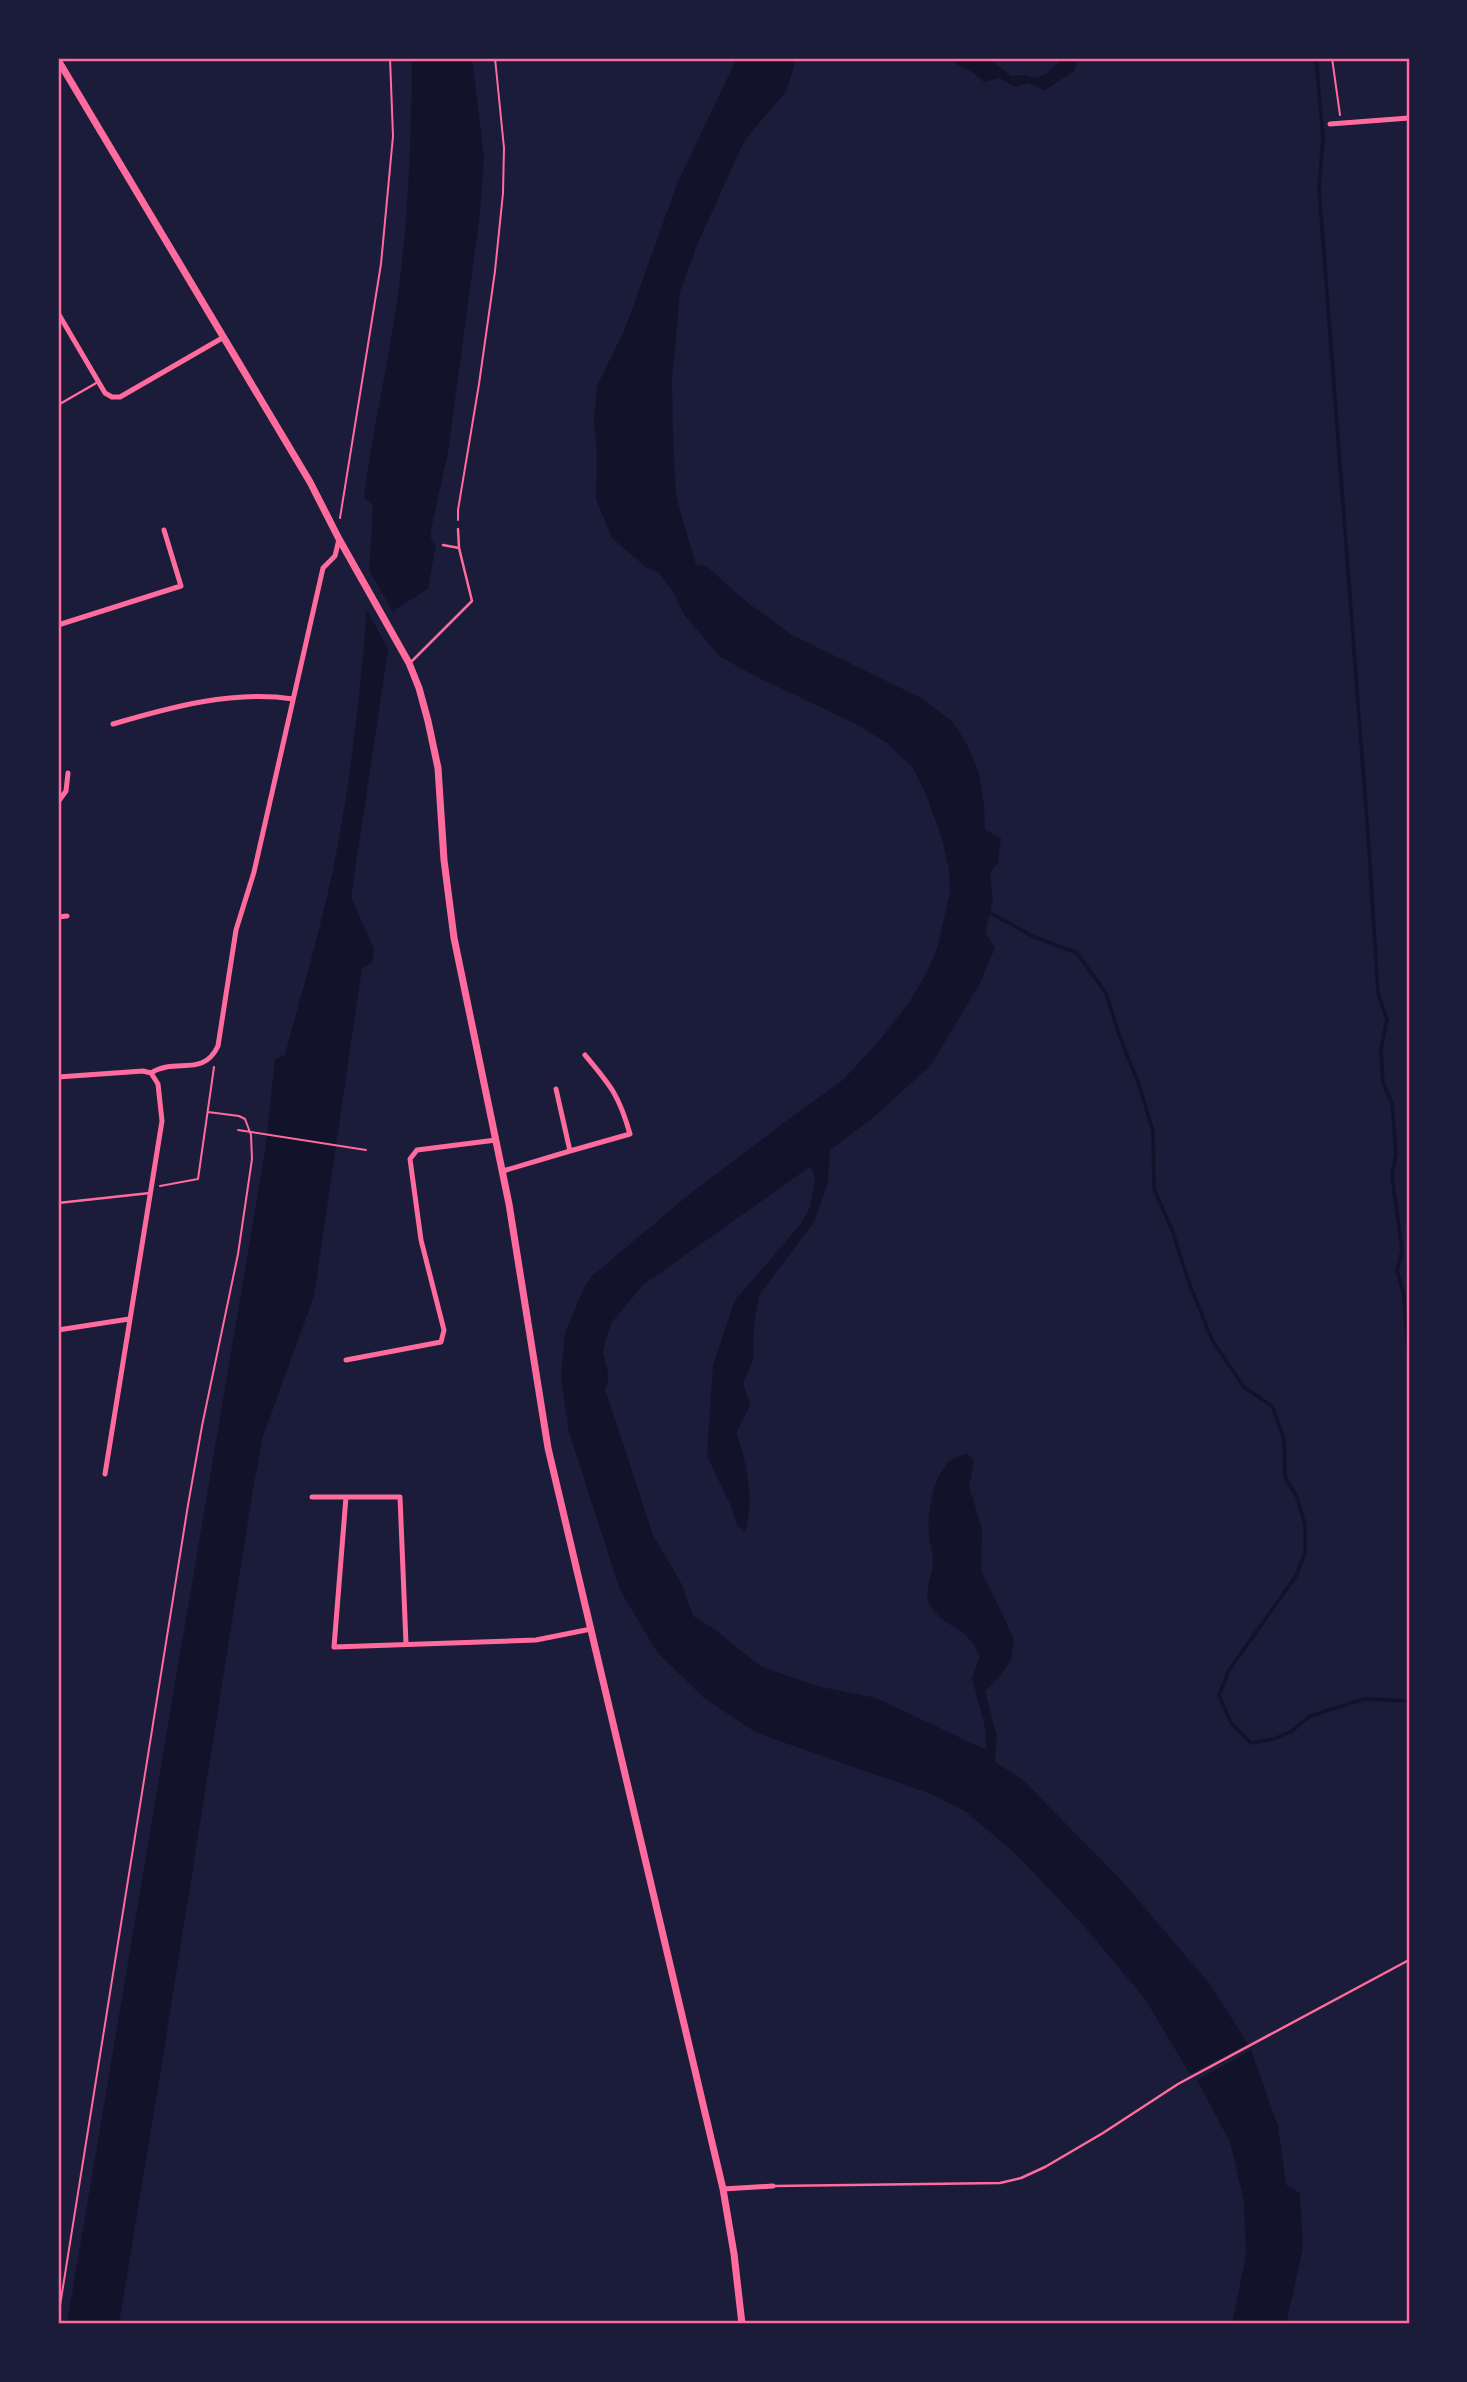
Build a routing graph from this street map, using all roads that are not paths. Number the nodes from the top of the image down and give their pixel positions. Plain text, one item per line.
1 (58, 60) edge
2 (1409, 118) edge
3 (1329, 124) dead end
4 (58, 313) edge
5 (224, 337) junction
6 (98, 382) junction
7 (58, 405) edge
8 (458, 528) road end
9 (164, 530) dead end
10 (339, 539) junction
11 (443, 545) dead end
12 (459, 548) junction
13 (58, 625) edge
14 (409, 663) junction
15 (293, 699) junction
16 (113, 724) dead end
17 (68, 774) dead end
18 (58, 802) edge
19 (67, 916) dead end
20 (58, 917) edge
21 (585, 1055) dead end
22 (151, 1073) junction
23 (58, 1077) edge
24 (556, 1089) dead end
25 (496, 1140) junction
26 (570, 1151) junction
27 (503, 1171) junction
28 (150, 1190) junction
29 (58, 1203) edge
30 (129, 1319) junction
31 (58, 1330) edge
32 (346, 1360) dead end
33 (105, 1474) dead end
34 (312, 1497) dead end
35 (346, 1497) junction
36 (591, 1629) junction
37 (406, 1644) junction
38 (1409, 1960) edge
39 (773, 2186) joint
40 (723, 2189) junction
41 (742, 2324) edge

1 - 5 main road
2 - 3 street
4 - 6 street
5 - 6 street
5 - 10 main road
6 - 7 lane
8 - 12 lane
9 - 13 street
10 - 14 main road
10 - 15 street
11 - 12 lane
12 - 14 lane
14 - 25 main road
15 - 16 street
15 - 22 street
17 - 18 street
19 - 20 street
21 - 26 street
22 - 23 street
22 - 28 street
24 - 26 street
25 - 27 main road
25 - 32 street
26 - 27 street
27 - 36 main road
28 - 29 lane
28 - 30 street
30 - 31 street
30 - 33 street
34 - 35 street
35 - 37 street
35 - 37 street
36 - 37 street
36 - 40 main road
38 - 39 lane
39 - 40 street
40 - 41 main road

